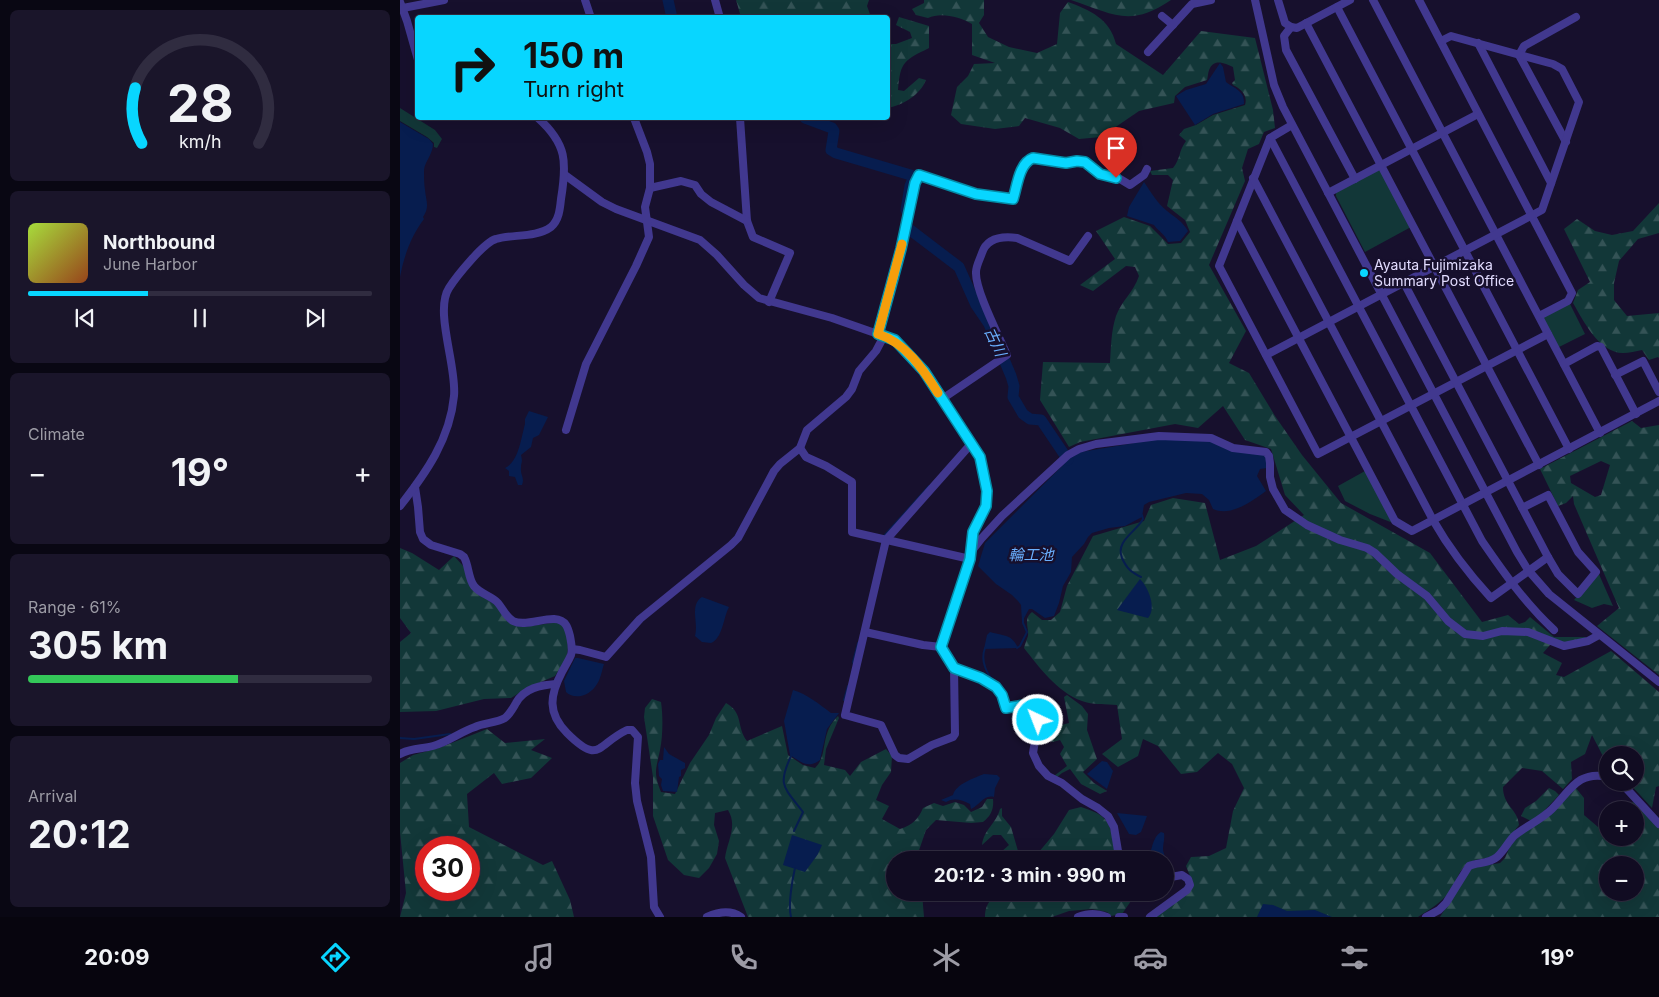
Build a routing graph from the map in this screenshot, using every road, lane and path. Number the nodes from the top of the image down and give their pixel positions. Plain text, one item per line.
1 (444, 0) edge
2 (585, 0) edge
3 (715, 0) edge
4 (1211, 0) edge
5 (1255, 0) edge
6 (1278, 0) edge
7 (1350, 0) edge
8 (1373, 0) edge
9 (1419, 0) edge
10 (401, 5) edge
11 (1337, 7) junction
12 (590, 15) edge
13 (719, 15) edge
14 (1162, 16) dead end
15 (1576, 18) dead end
16 (1306, 23) junction
17 (1174, 24) junction
18 (1291, 27) junction
19 (1440, 42) junction
20 (1478, 43) junction
21 (415, 50) edge
22 (1148, 52) dead end
23 (1519, 55) junction
24 (1478, 114) junction
25 (540, 120) edge
26 (635, 120) edge
27 (740, 120) edge
28 (1292, 125) junction
29 (1442, 133) junction
30 (1270, 138) junction
31 (1566, 142) junction
32 (1412, 149) junction
33 (1382, 165) junction
34 (1146, 170) dead end
35 (565, 175) junction
36 (1253, 178) junction
37 (1355, 179) junction
38 (1551, 183) junction
39 (650, 188) junction
40 (1328, 194) junction
41 (1532, 216) junction
42 (647, 221) junction
43 (747, 221) junction
44 (1237, 222) junction
45 (1496, 234) junction
46 (1088, 236) dead end
47 (1465, 250) junction
48 (1435, 266) junction
49 (1404, 282) junction
50 (1382, 294) junction
51 (768, 302) junction
52 (1359, 306) junction
53 (1539, 316) junction
54 (1329, 322) junction
55 (881, 334) junction
56 (1548, 334) junction
57 (1298, 338) junction
58 (1517, 350) junction
59 (1266, 356) junction
60 (1564, 364) junction
61 (1487, 366) junction
62 (1615, 375) junction
63 (1456, 382) junction
64 (1659, 392) edge
65 (1434, 394) junction
66 (942, 399) junction
67 (1659, 401) edge
68 (1411, 406) junction
69 (1636, 414) junction
70 (1381, 421) junction
71 (566, 430) dead end
72 (1600, 433) junction
73 (1350, 437) junction
74 (971, 444) junction
75 (800, 448) junction
76 (1569, 449) junction
77 (1539, 465) junction
78 (1508, 481) junction
79 (415, 487) junction
80 (1486, 493) junction
81 (1463, 505) junction
82 (400, 506) edge
83 (1522, 508) junction
84 (1433, 520) junction
85 (886, 540) junction
86 (971, 556) junction
87 (1548, 557) junction
88 (1528, 570) junction
89 (1511, 584) junction
90 (1554, 630) dead end
91 (865, 632) junction
92 (1599, 635) junction
93 (941, 647) junction
94 (572, 649) junction
95 (954, 668) junction
96 (1658, 680) edge
97 (556, 684) junction
98 (400, 754) edge
99 (1599, 776) edge
100 (1629, 791) edge
101 (1659, 824) edge
102 (1118, 851) edge
103 (1174, 876) edge
104 (1174, 899) edge
105 (1172, 901) edge
106 (660, 917) edge
107 (707, 917) edge
108 (741, 917) edge
109 (1078, 917) edge
110 (1107, 917) edge
111 (1118, 917) edge
112 (1124, 917) edge
113 (1150, 917) edge
114 (1426, 917) edge

1 - 10 street
2 - 12 street
3 - 13 street
4 - 17 street
5 - 28 street
6 - 18 street
7 - 11 street
8 - 29 street
9 - 19 street
10 - 21 street
11 - 16 street
11 - 32 street
14 - 17 street
15 - 23 street
16 - 18 street
16 - 33 street
17 - 22 street
18 - 37 street
19 - 20 street
19 - 24 street
20 - 23 street
20 - 38 street
23 - 31 street
23 - 31 street
24 - 29 street
24 - 41 street
25 - 35 street
26 - 39 street
27 - 43 street
28 - 30 street
28 - 40 street
29 - 32 street
29 - 45 street
30 - 36 street
30 - 52 street
31 - 38 street
32 - 33 street
32 - 47 street
33 - 37 street
33 - 48 street
34 - 55 street
35 - 42 street
35 - 79 street
36 - 44 street
36 - 54 street
37 - 40 street
38 - 41 street
39 - 42 street
39 - 43 street
40 - 50 street
41 - 45 street
41 - 53 street
42 - 51 street
42 - 71 street
43 - 51 street
44 - 57 street
44 - 59 street
45 - 47 street
45 - 53 street
46 - 66 street
47 - 48 street
47 - 58 street
48 - 49 street
48 - 61 street
49 - 50 street
49 - 63 street
50 - 52 street
50 - 65 street
51 - 55 street
52 - 54 street
52 - 68 street
53 - 56 street
54 - 57 street
54 - 70 street
55 - 66 street
55 - 75 street
56 - 58 street
56 - 60 street
57 - 59 street
57 - 73 street
58 - 61 street
58 - 76 street
59 - 73 street
60 - 62 street
60 - 72 street
61 - 63 street
61 - 77 street
62 - 64 street
62 - 69 street
63 - 65 street
63 - 78 street
65 - 68 street
65 - 80 street
66 - 74 street
67 - 69 street
68 - 70 street
68 - 81 street
69 - 72 street
70 - 73 street
70 - 84 street
72 - 76 street
73 - 84 street
74 - 85 street
74 - 86 street
75 - 85 street
75 - 94 street
76 - 77 street
77 - 78 street
78 - 80 street
78 - 83 street
79 - 82 street
79 - 94 street
80 - 81 street
80 - 88 street
81 - 84 street
81 - 89 street
83 - 87 street
83 - 87 street
84 - 89 street
85 - 86 street
85 - 91 street
86 - 92 street
86 - 93 street
87 - 88 street
88 - 89 street
88 - 92 street
89 - 90 street
91 - 93 street
91 - 95 street
92 - 96 street
93 - 95 street
94 - 97 street
95 - 102 street
97 - 98 street
97 - 106 street
99 - 114 street
100 - 101 street
103 - 104 street
105 - 113 street
107 - 108 street
109 - 110 street
111 - 112 street

